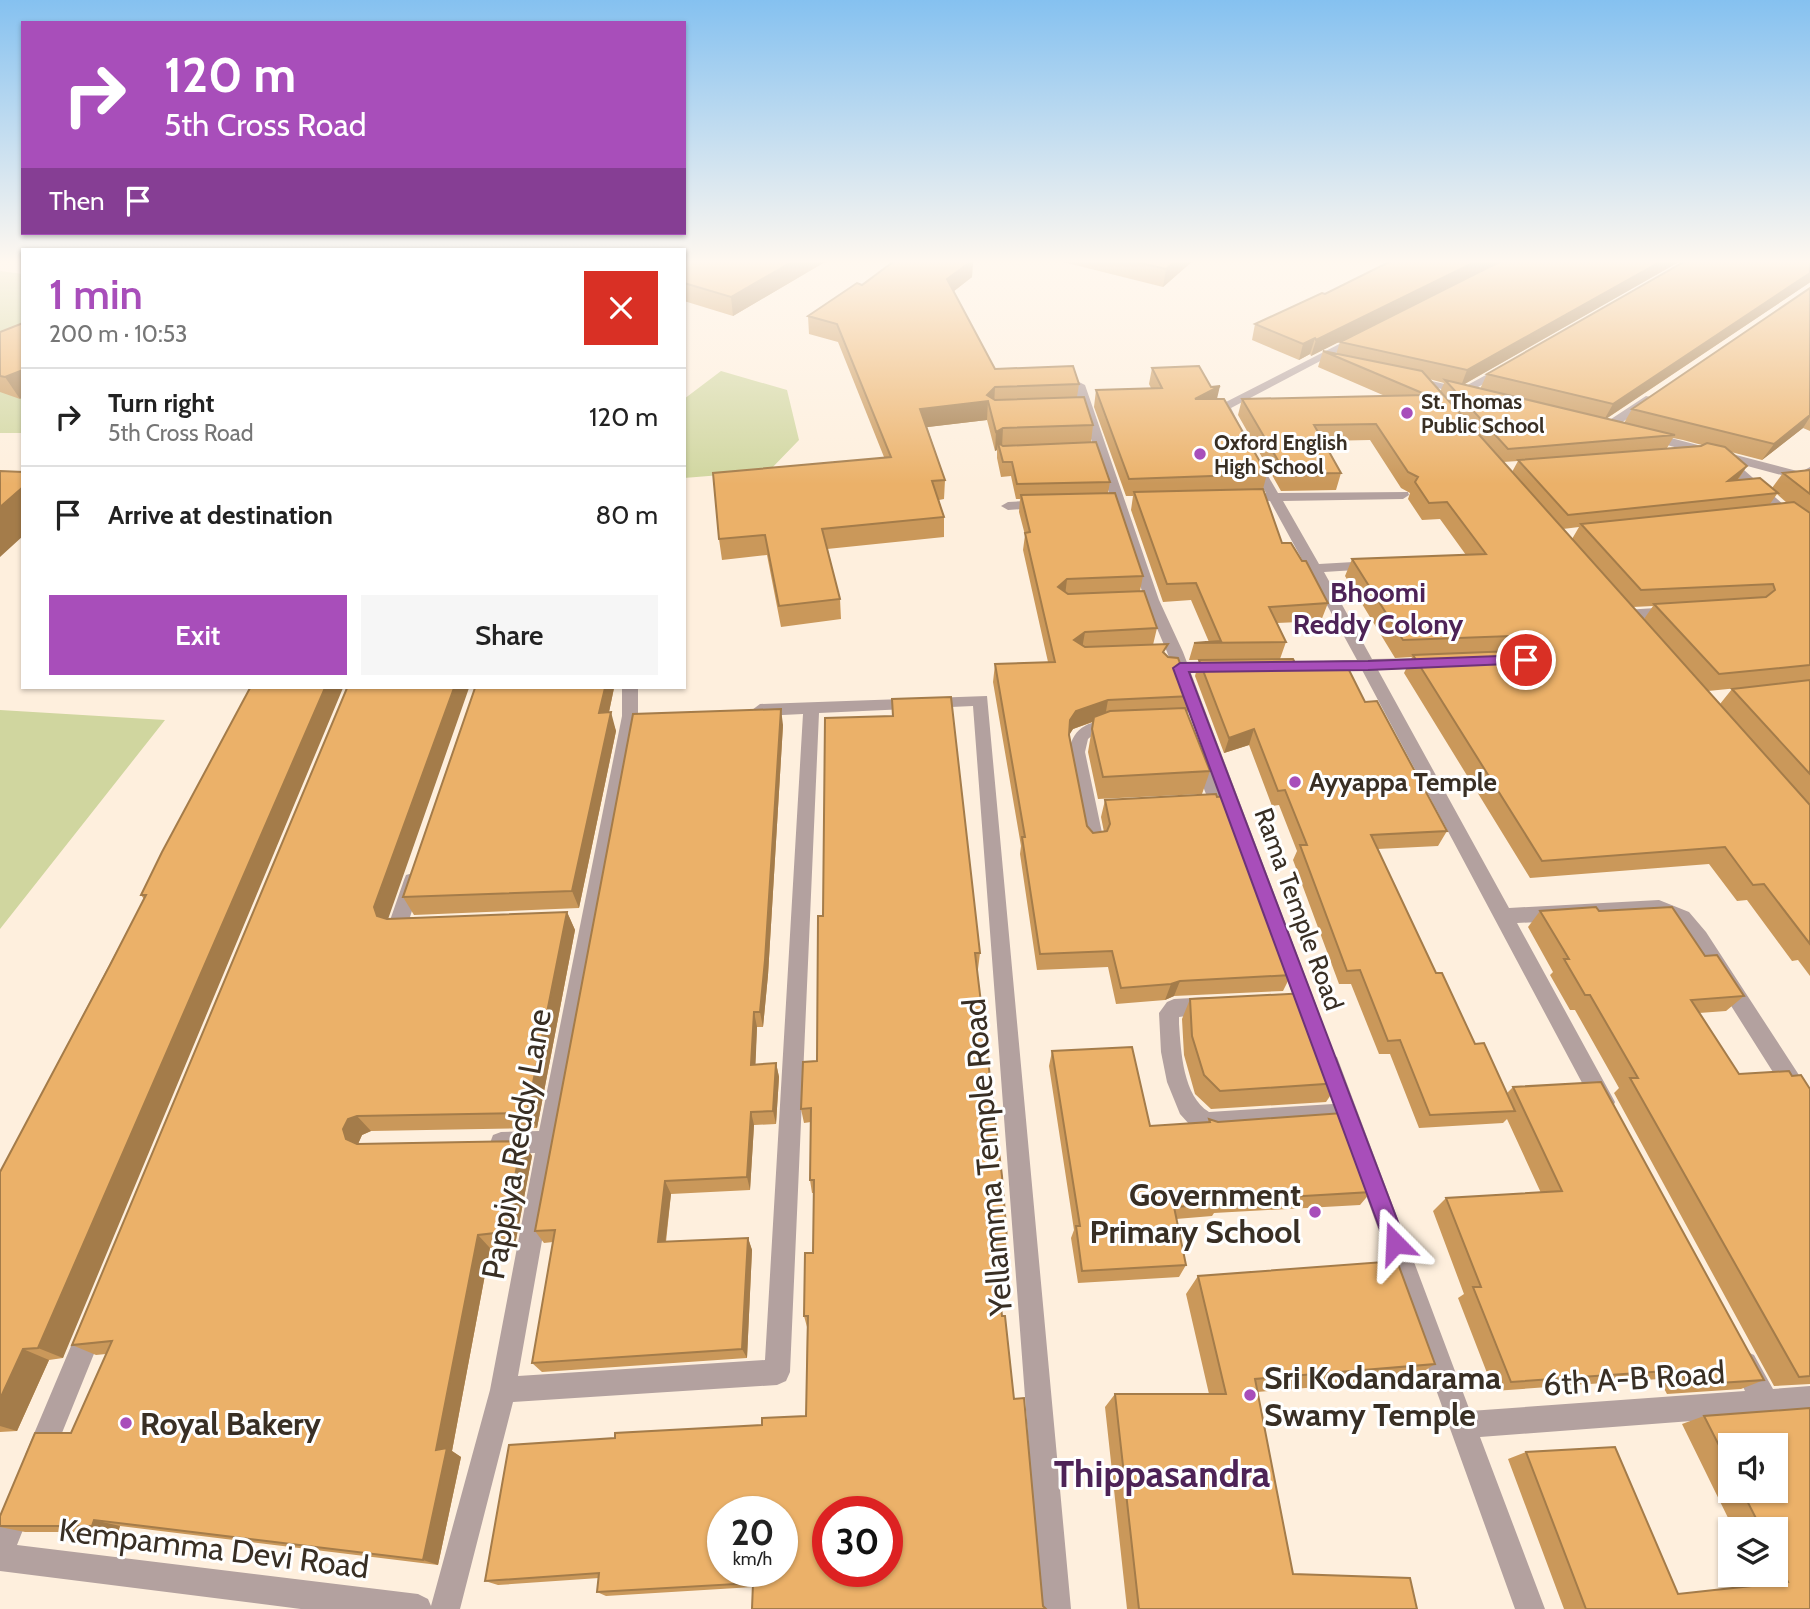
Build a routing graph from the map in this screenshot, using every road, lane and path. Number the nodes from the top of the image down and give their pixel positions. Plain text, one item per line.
1 (1365, 334) edge
2 (1521, 359) edge
3 (1314, 360) junction
4 (1340, 365) edge
5 (1392, 376) edge
6 (1419, 381) junction
7 (1079, 385) edge
8 (1665, 388) edge
9 (1463, 392) junction
10 (1476, 395) edge
11 (1436, 401) edge
12 (1596, 423) edge
13 (1621, 429) junction
14 (1706, 452) junction
15 (1667, 455) edge
16 (1720, 456) junction
17 (1807, 474) edge
18 (1403, 495) dead end
19 (1273, 497) junction
20 (1247, 498) edge
21 (1063, 504) edge
22 (1008, 506) dead end
23 (1758, 515) edge
24 (1382, 565) edge
25 (1315, 568) junction
26 (1689, 610) edge
27 (1642, 634) edge
28 (1447, 663) edge
29 (1301, 666) edge
30 (1368, 666) junction
31 (631, 689) edge
32 (811, 708) junction
33 (742, 711) edge
34 (1136, 724) edge
35 (1095, 842) edge
36 (420, 860) edge
37 (1503, 916) junction
38 (425, 925) edge
39 (1230, 1005) edge
40 (1810, 1111) edge
41 (1347, 1113) junction
42 (1615, 1122) edge
43 (548, 1142) junction
44 (480, 1143) edge
45 (100, 1306) edge
46 (1732, 1340) edge
47 (503, 1390) junction
48 (1810, 1399) edge
49 (1765, 1401) junction
50 (1464, 1424) junction
51 (0, 1551) edge
52 (0, 1557) edge
53 (418, 1609) edge
54 (445, 1609) edge
55 (1056, 1609) edge
56 (1530, 1609) edge

1 - 3 street
2 - 9 street
3 - 4 street
3 - 19 street
5 - 6 street
6 - 9 street
6 - 11 street
7 - 41 street, Rama Temple Road
8 - 13 street
9 - 10 street
12 - 13 street
13 - 14 street
14 - 15 street
14 - 16 street
16 - 17 street
16 - 23 street
18 - 19 street
19 - 20 street
19 - 25 street
21 - 22 street
24 - 25 street
25 - 30 street
26 - 27 street
28 - 30 street
29 - 30 street
30 - 37 street
31 - 43 street, Pappiya Reddy Lane
32 - 33 street
32 - 47 street
32 - 55 street, Yellamma Temple Road
34 - 35 street
36 - 38 street
37 - 40 street
37 - 42 street
39 - 41 street
41 - 50 street
43 - 44 street
43 - 47 street, Pappiya Reddy Lane
45 - 51 street
46 - 49 street
47 - 54 street, Pappiya Reddy Lane
48 - 49 street, 6th A-B Road
49 - 50 street, 6th A-B Road
50 - 56 street
52 - 53 street, Kempamma Devi Road

